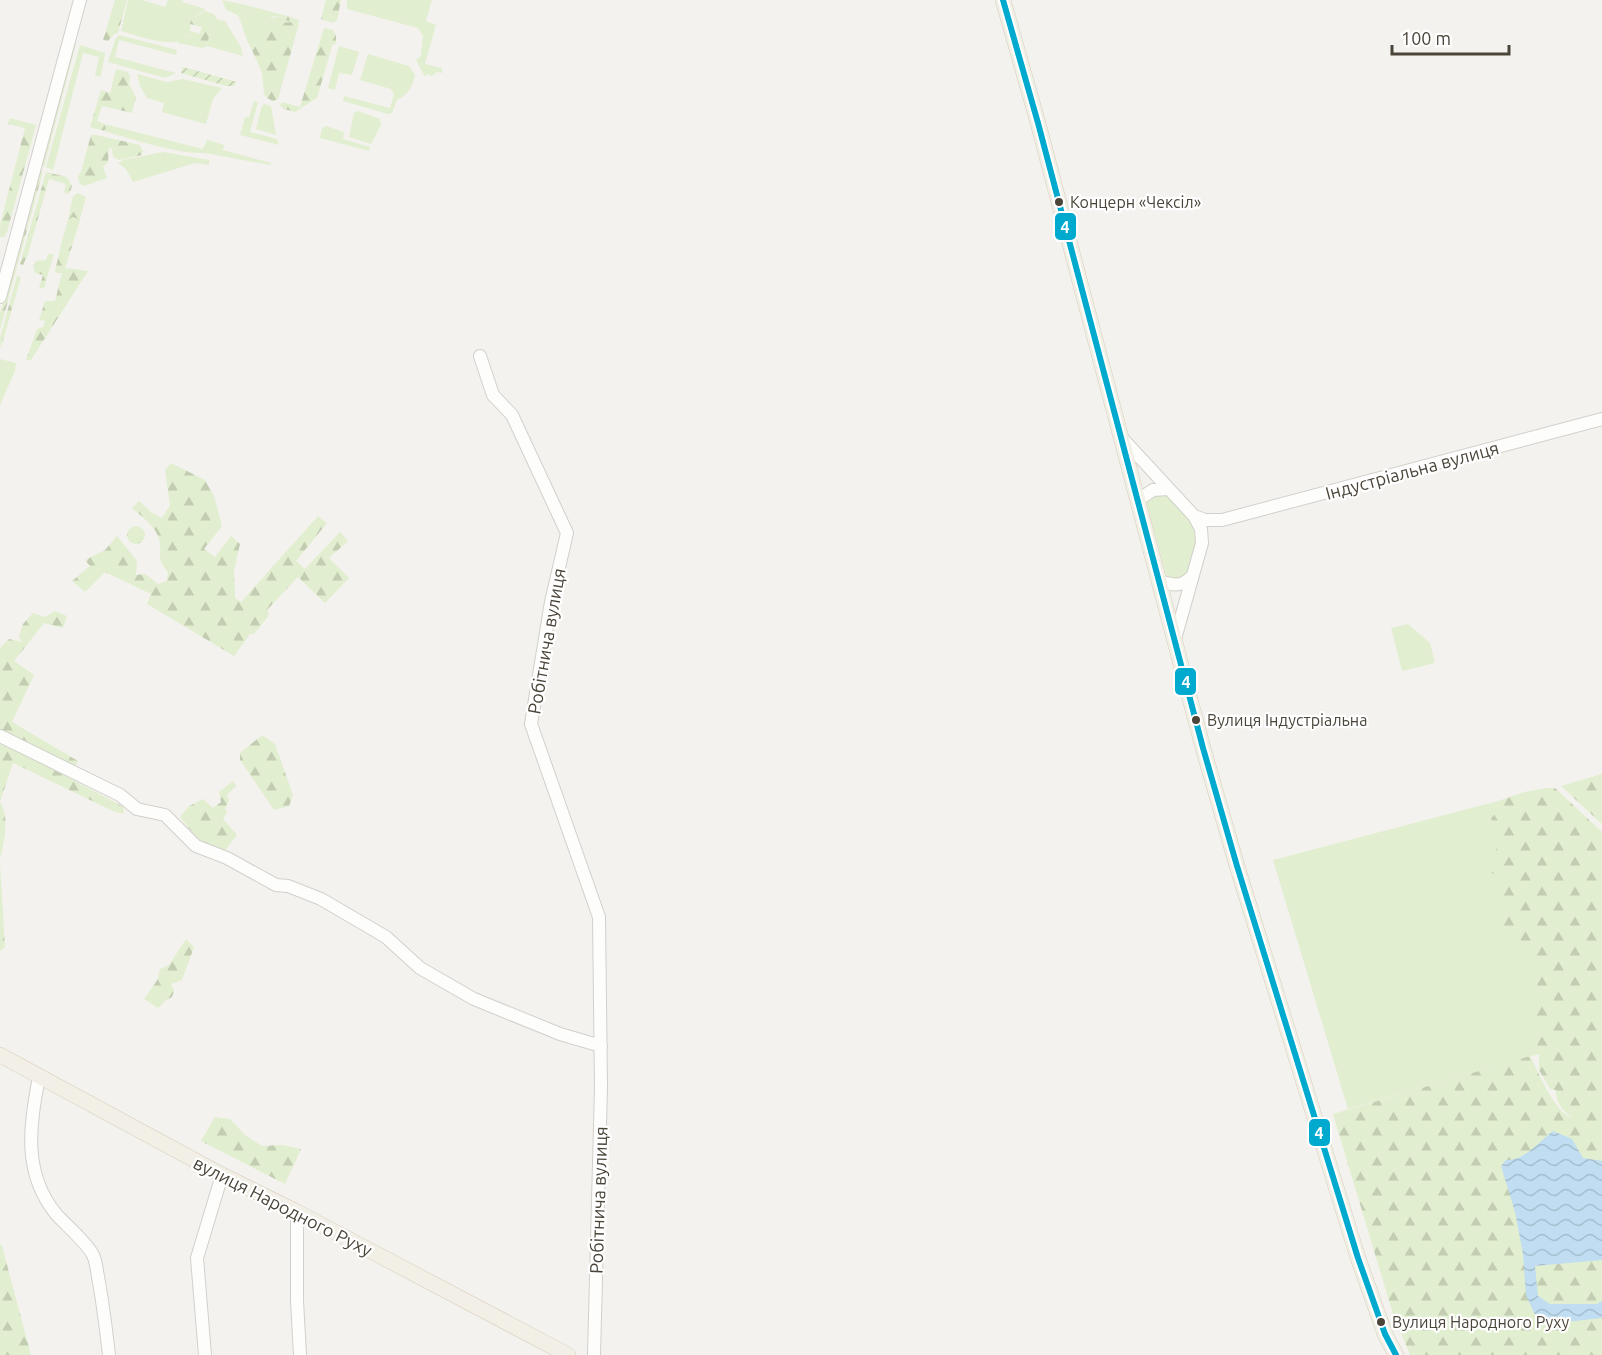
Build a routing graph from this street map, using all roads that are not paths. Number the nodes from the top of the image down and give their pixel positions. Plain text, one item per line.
1 (80, 0) edge
2 (1003, 0) edge
3 (0, 297) edge
4 (480, 356) dead end
5 (1602, 419) edge
6 (1121, 437) junction
7 (1168, 489) junction
8 (1138, 500) junction
9 (1194, 516) junction
10 (1222, 520) junction
11 (1202, 543) junction
12 (1194, 573) junction
13 (1160, 581) junction
14 (1175, 639) junction
15 (0, 736) edge
16 (601, 1046) junction
17 (0, 1055) edge
18 (39, 1077) junction
19 (222, 1175) junction
20 (297, 1212) junction
21 (1385, 1334) junction
22 (109, 1355) edge
23 (205, 1355) edge
24 (300, 1355) edge
25 (568, 1355) edge
26 (594, 1355) edge
27 (1382, 1355) edge
28 (1396, 1355) edge

1 - 3 street
2 - 6 main road
4 - 16 street, Робітнича вулиця
5 - 10 street, Індустріальна вулиця
6 - 7 street
6 - 8 main road
7 - 8 street
7 - 9 street
8 - 13 main road
9 - 10 street, Індустріальна вулиця
9 - 11 street
10 - 11 street
11 - 12 street
12 - 13 street
12 - 14 street
13 - 14 main road
14 - 21 main road
15 - 16 street
16 - 26 street, Робітнича вулиця
17 - 18 main road, вулиця Народного Руху
18 - 19 main road, вулиця Народного Руху
18 - 22 street
19 - 20 main road, вулиця Народного Руху
19 - 23 street
20 - 24 street
20 - 25 main road, вулиця Народного Руху
21 - 27 main road
21 - 28 main road

